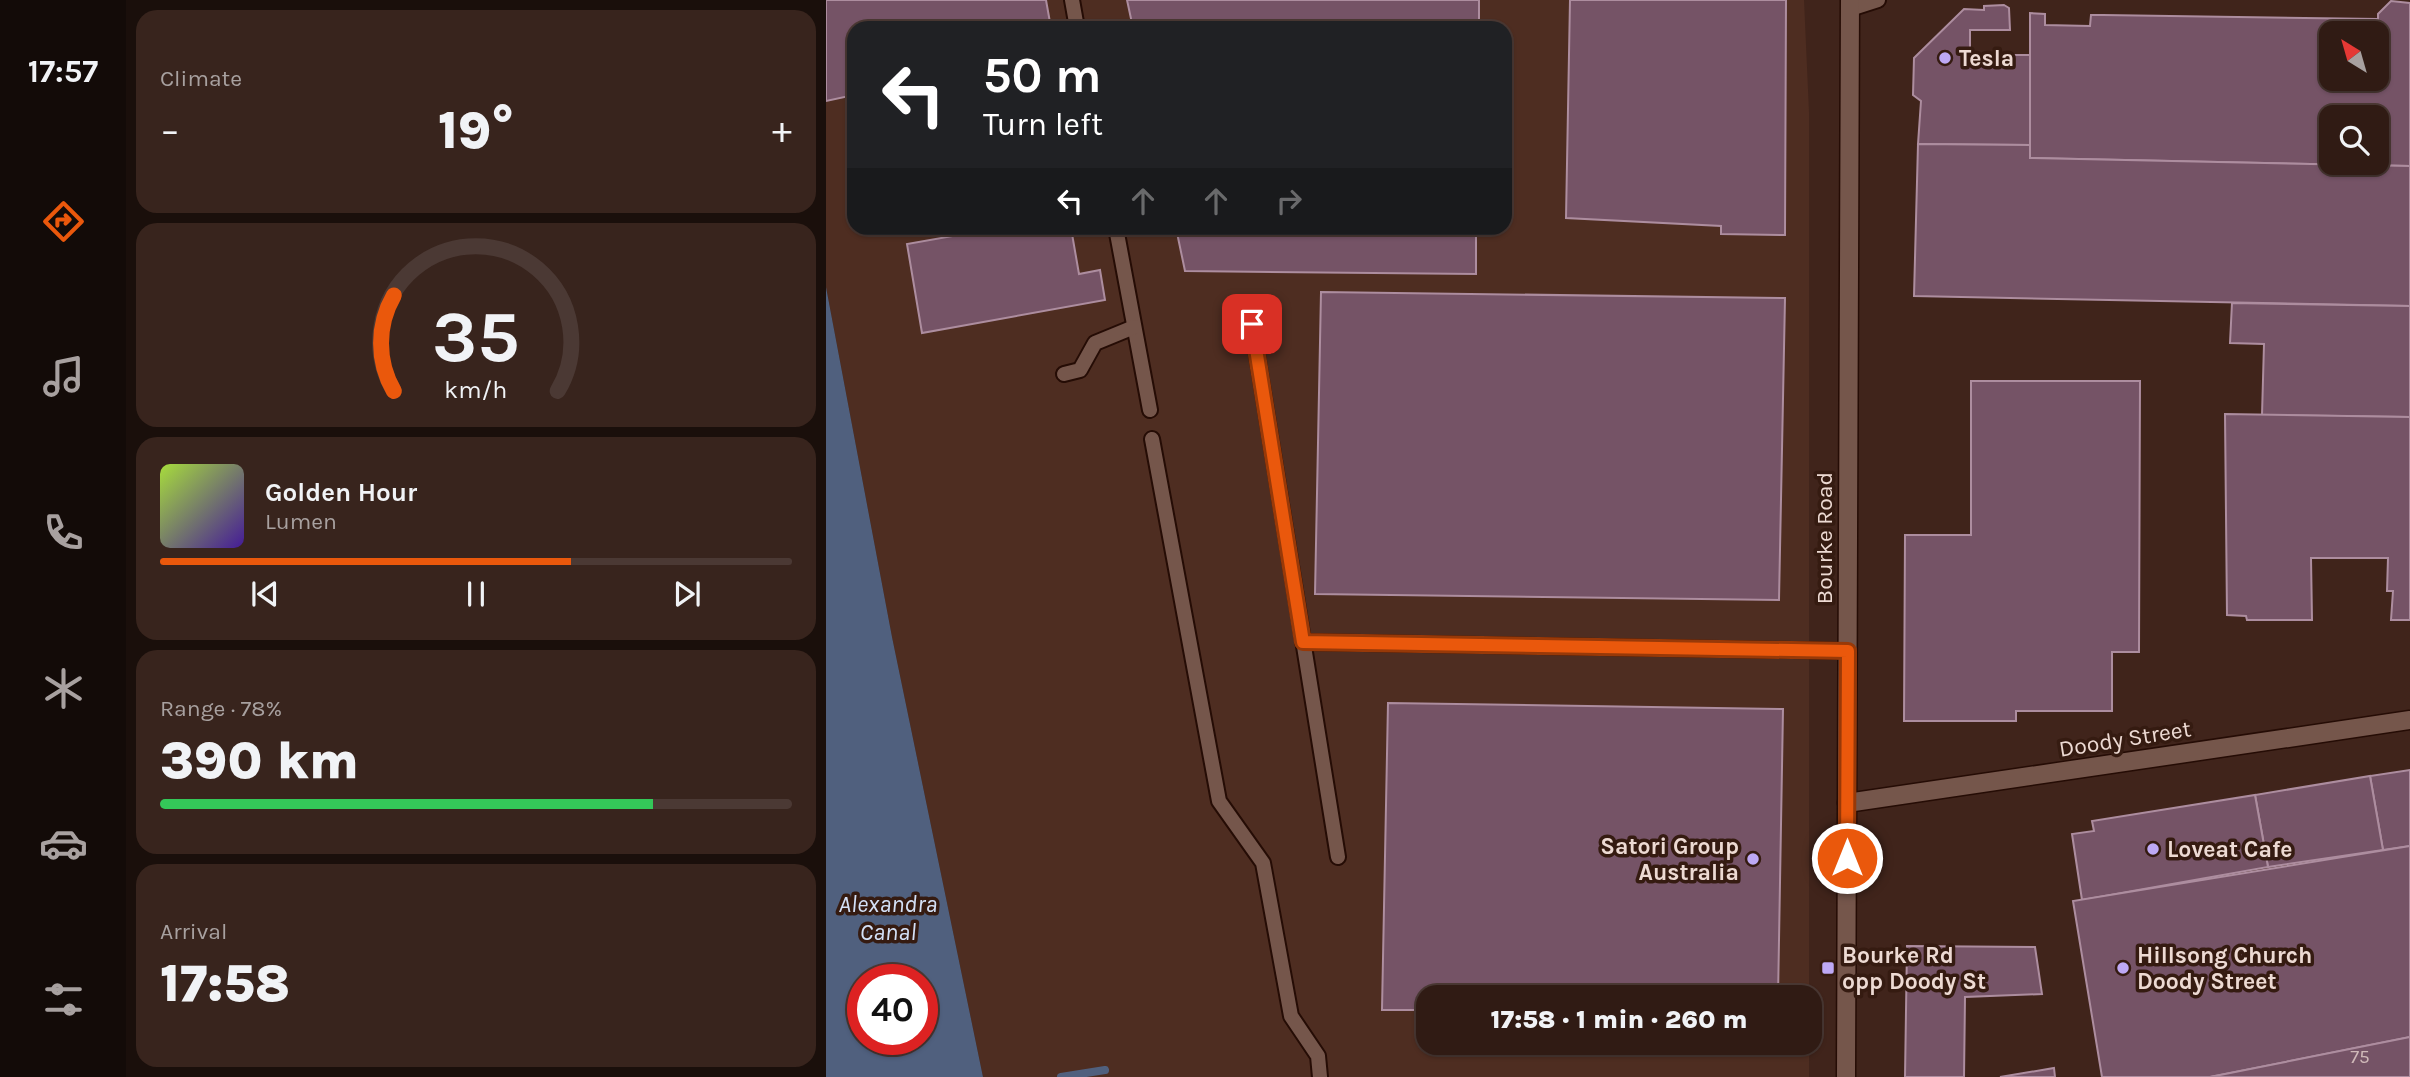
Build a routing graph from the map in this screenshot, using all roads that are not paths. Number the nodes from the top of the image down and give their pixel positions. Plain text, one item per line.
1 (1072, 0) edge
2 (1878, 0) edge
3 (1850, 5) edge
4 (1076, 21) edge
5 (1117, 235) edge
6 (1252, 324) dead end
7 (1134, 327) junction
8 (1064, 374) dead end
9 (1150, 410) dead end
10 (1152, 439) dead end
11 (1303, 642) junction
12 (1848, 651) junction
13 (2410, 720) edge
14 (1847, 803) junction
15 (1338, 857) dead end
16 (1321, 1077) edge
17 (1846, 1077) edge

1 - 4 lane
2 - 3 lane
3 - 12 street, Bourke Road
5 - 7 lane
6 - 11 lane
7 - 8 lane
7 - 9 lane
10 - 16 lane
11 - 12 lane
11 - 15 lane
12 - 14 street, Bourke Road
13 - 14 street, Doody Street
14 - 17 street, Bourke Road

